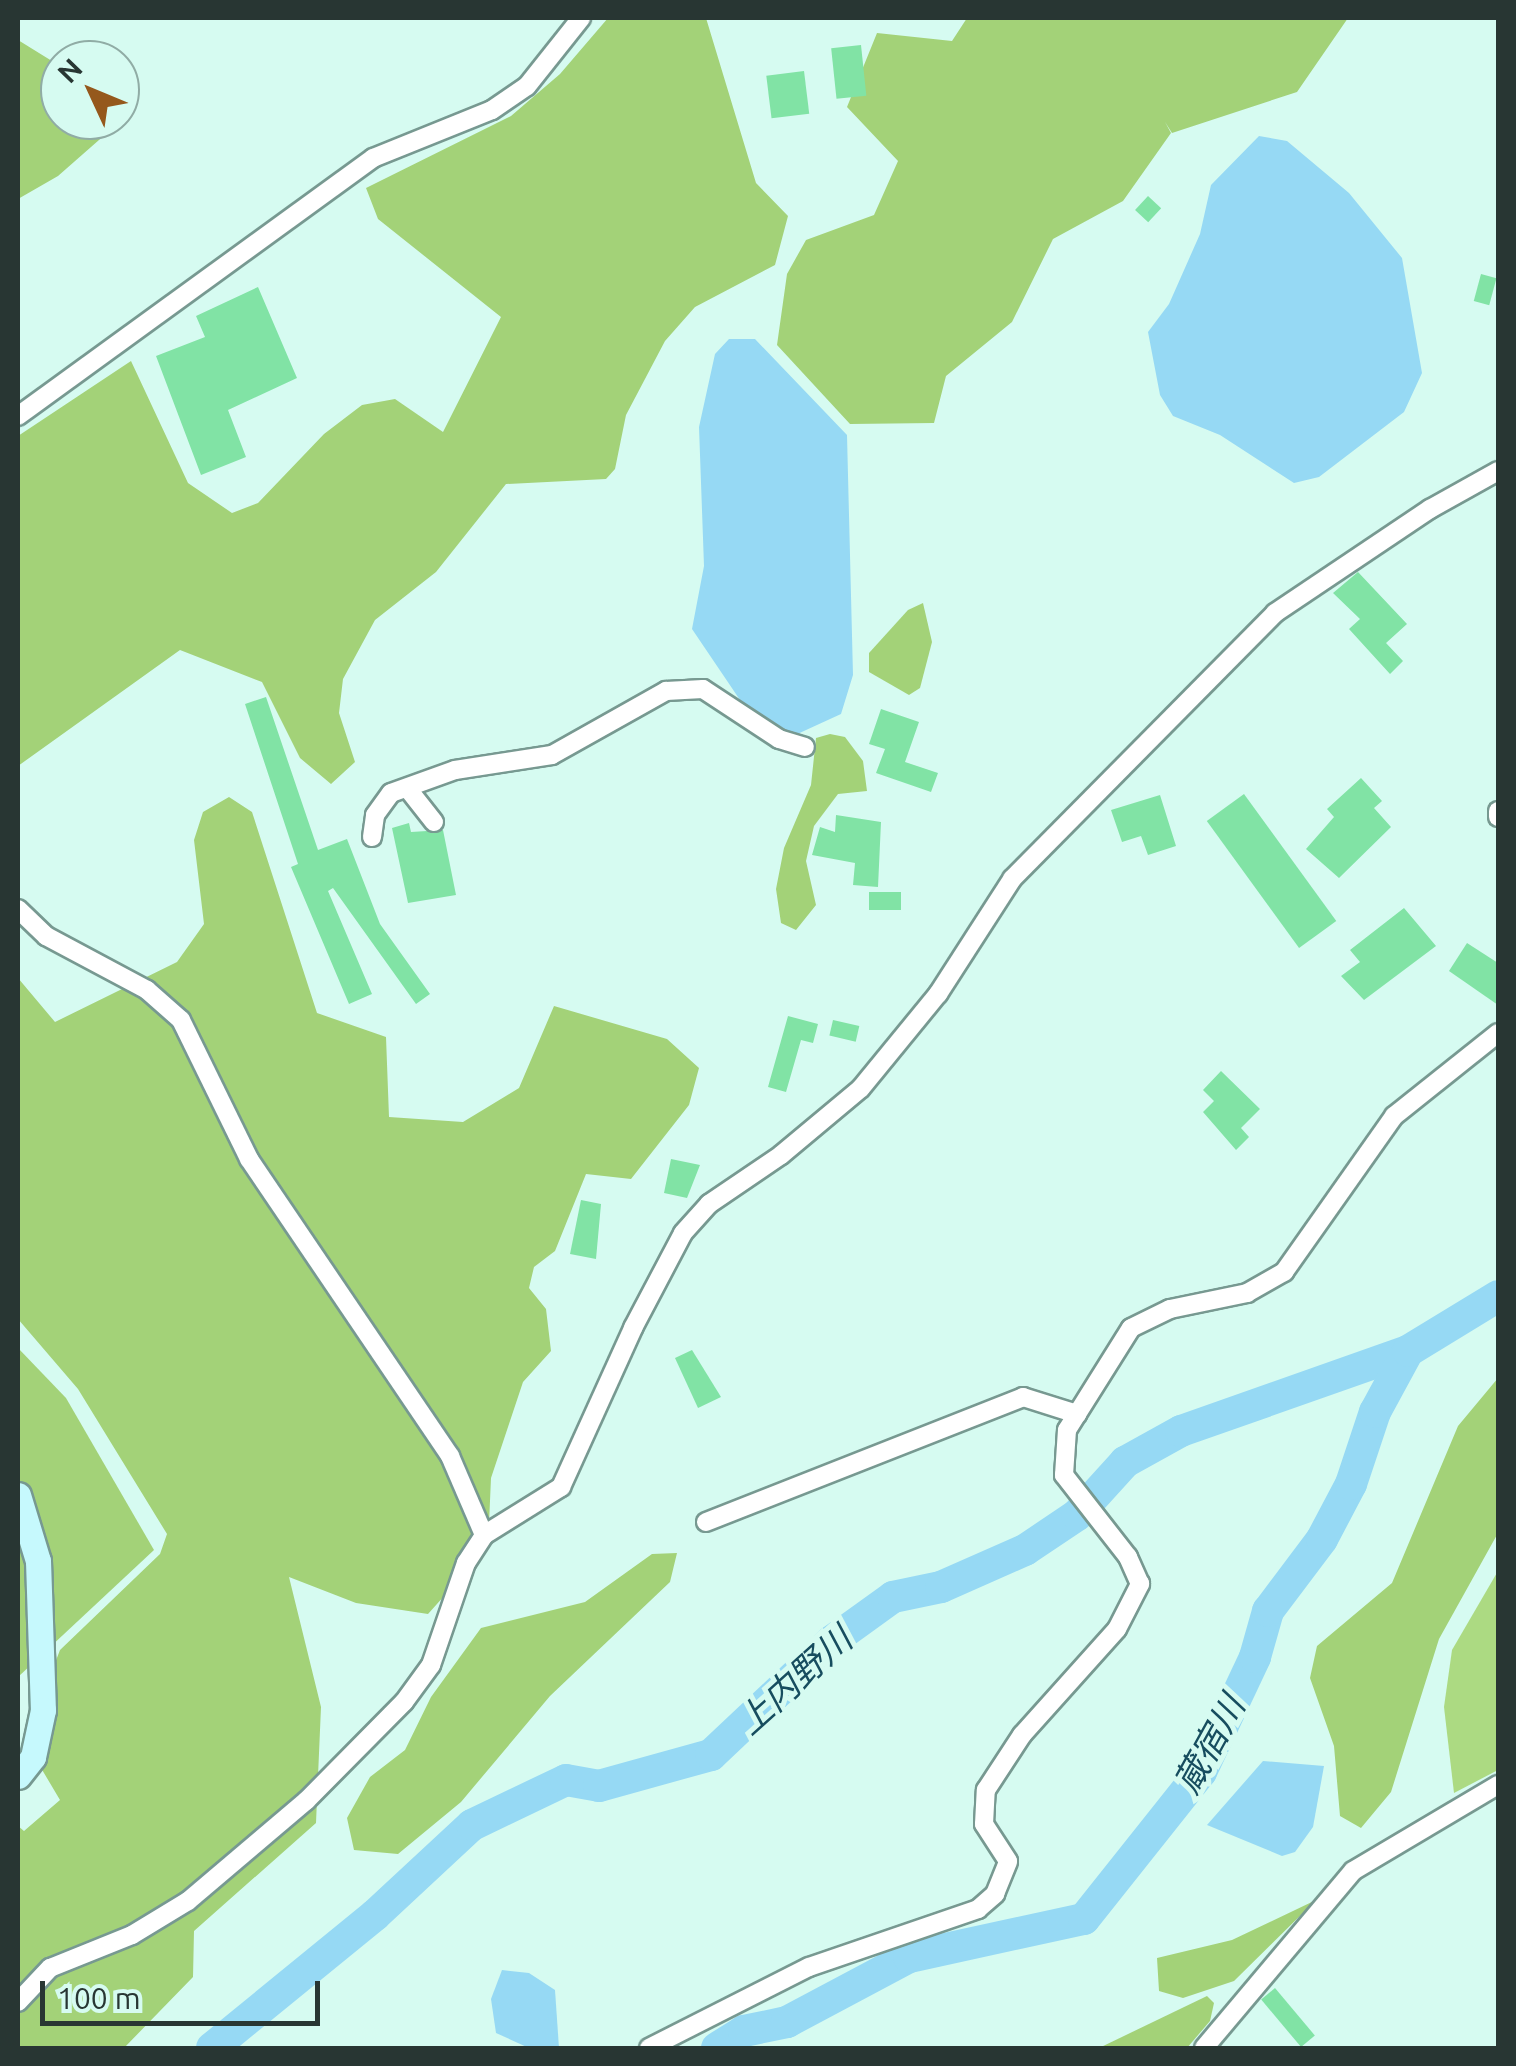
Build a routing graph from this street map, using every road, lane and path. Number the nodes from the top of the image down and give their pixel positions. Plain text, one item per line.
1 (581, 18) edge
2 (18, 416) edge
3 (1498, 471) edge
4 (805, 746) dead end
5 (408, 788) junction
6 (434, 822) dead end
7 (372, 836) dead end
8 (18, 909) edge
9 (1498, 1033) edge
10 (1077, 1414) junction
11 (18, 1495) edge
12 (706, 1522) dead end
13 (484, 1536) junction
14 (18, 1776) edge
15 (1498, 1785) edge
16 (18, 2002) edge
17 (649, 2048) edge
18 (1204, 2048) edge

1 - 2 street
3 - 13 street
4 - 5 street
5 - 6 street
5 - 7 street
8 - 13 street
9 - 10 street
10 - 12 street
10 - 17 street
11 - 14 street
13 - 16 street
15 - 18 street

